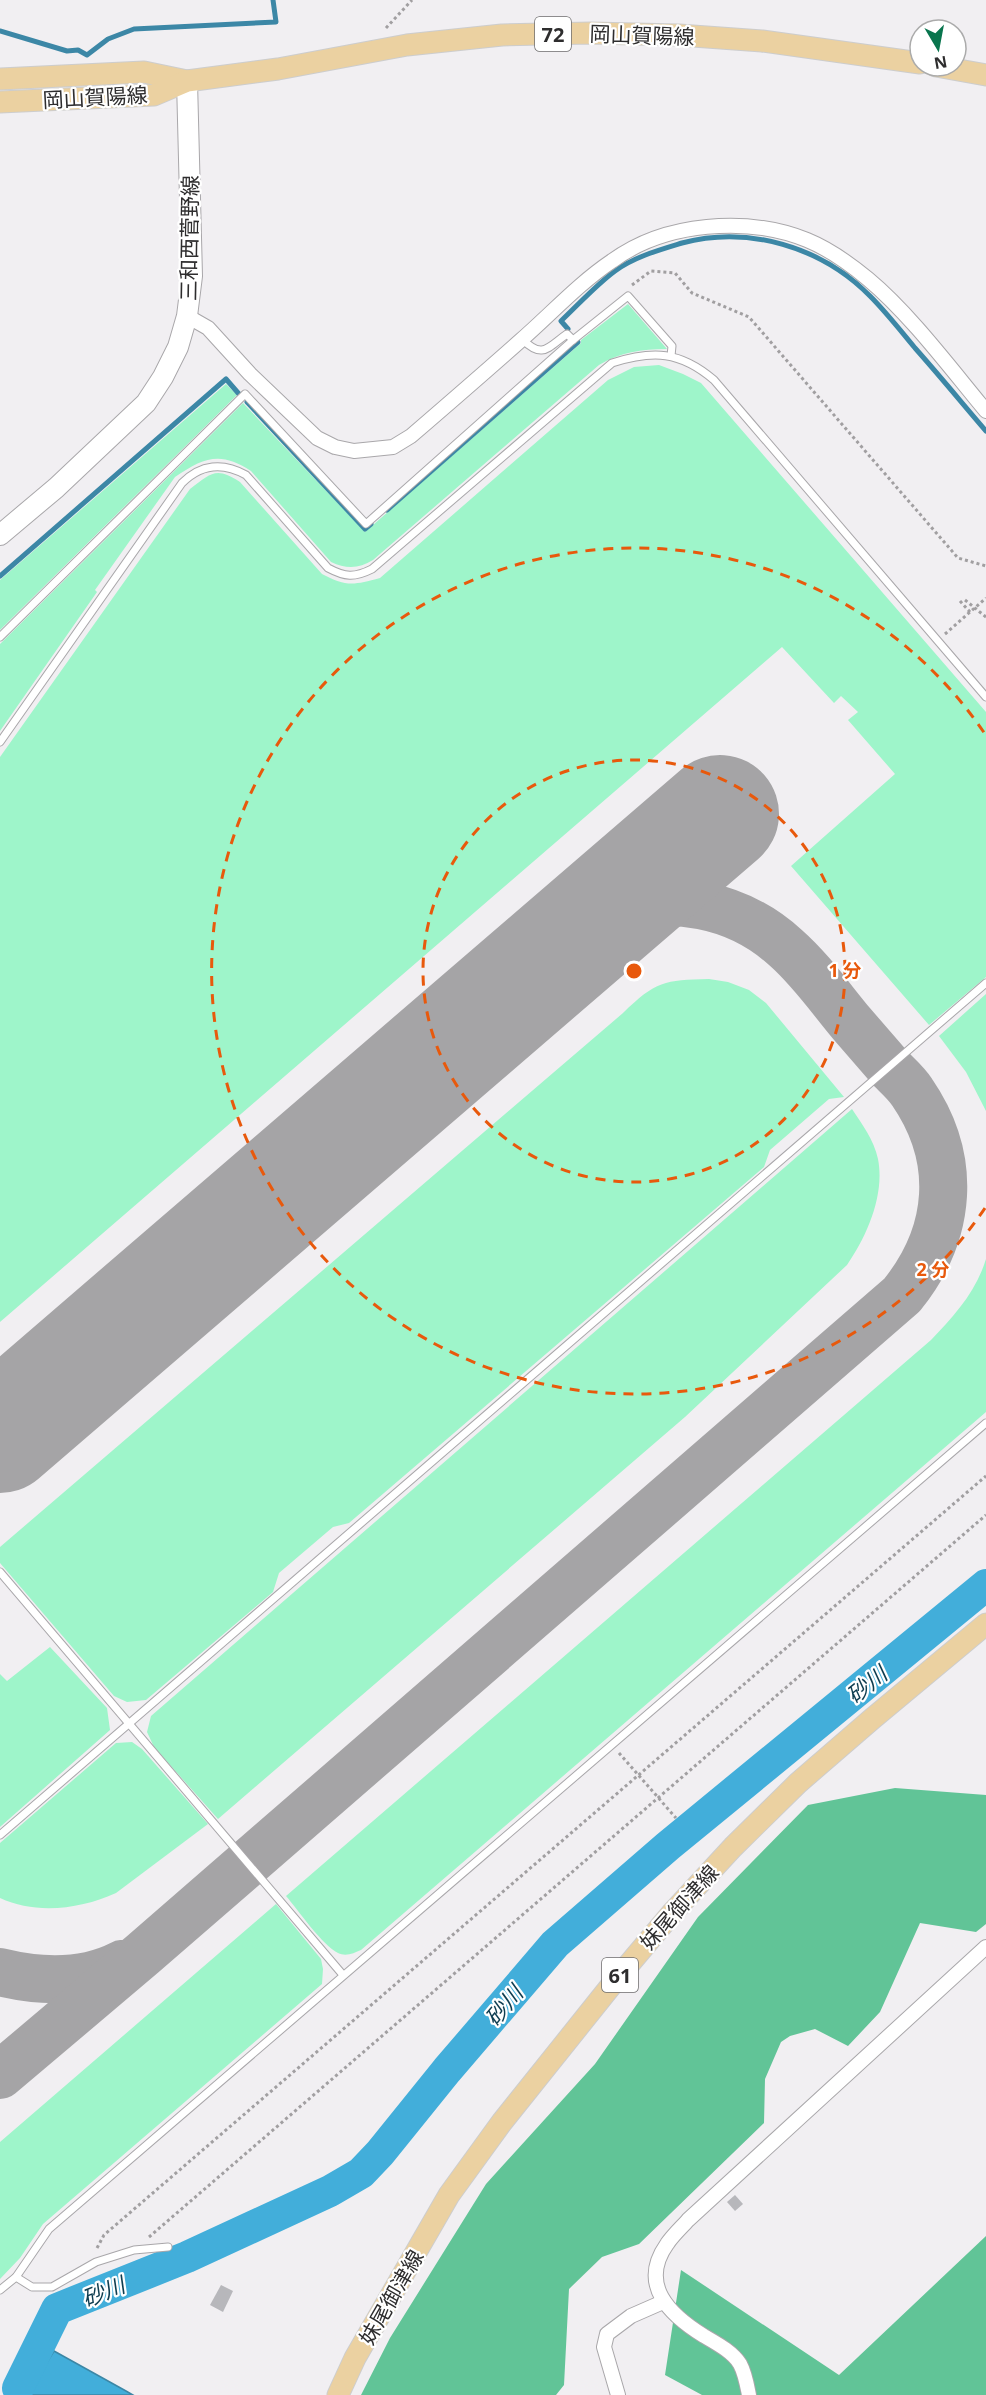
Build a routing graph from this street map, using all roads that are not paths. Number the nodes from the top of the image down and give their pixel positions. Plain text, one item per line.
1 (908, 61) edge
2 (968, 72) edge
3 (986, 75) edge
4 (0, 79) edge
5 (187, 81) junction
6 (0, 102) edge
7 (187, 316) junction
8 (522, 339) junction
9 (573, 340) junction
10 (671, 356) junction
11 (986, 411) edge
12 (0, 536) edge
13 (0, 637) edge
14 (986, 698) edge
15 (0, 742) edge
16 (986, 983) edge
17 (986, 1424) edge
18 (0, 1572) edge
19 (986, 1624) edge
20 (129, 1723) junction
21 (0, 1835) edge
22 (986, 1947) edge
23 (343, 1975) junction
24 (168, 2247) dead end
25 (16, 2277) junction
26 (0, 2290) edge
27 (663, 2302) junction
28 (338, 2395) edge
29 (618, 2395) edge
30 (749, 2395) edge

1 - 5 main road, 岡山賀陽線 / 72
2 - 3 main road
4 - 5 main road, 岡山賀陽線 / 72
5 - 6 main road, 岡山賀陽線 / 72
5 - 7 main road, 三和西菅野線
7 - 8 street
7 - 12 main road, 三和西菅野線
8 - 9 lane
8 - 11 street
9 - 10 lane
9 - 13 lane
10 - 14 lane
10 - 15 lane
16 - 20 lane
17 - 23 lane
18 - 20 lane
19 - 28 main road, 妹尾御津線 / 61
20 - 21 lane
20 - 23 lane
22 - 27 street
23 - 25 lane
24 - 25 lane
25 - 26 lane
27 - 29 street
27 - 30 street

